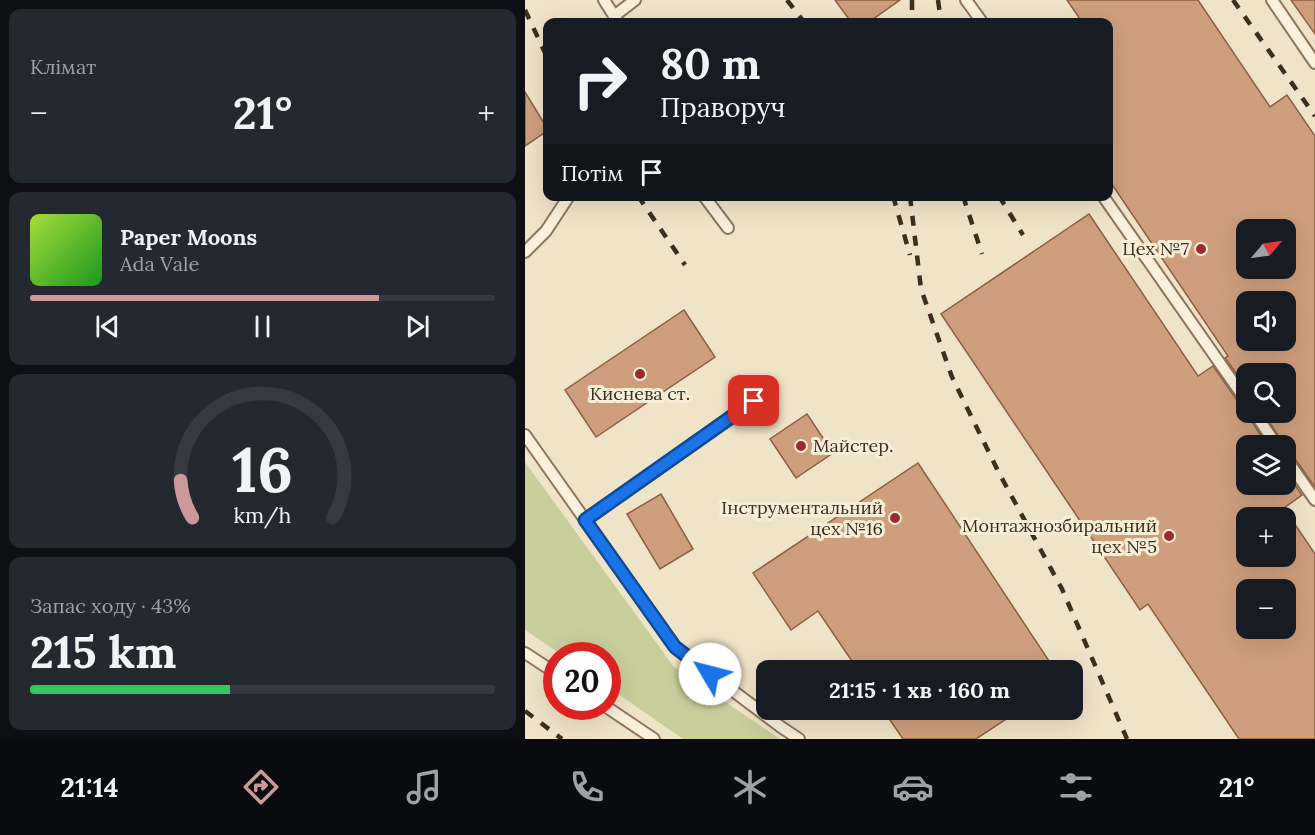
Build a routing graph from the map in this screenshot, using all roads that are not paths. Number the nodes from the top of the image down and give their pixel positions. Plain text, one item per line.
1 (604, 0) edge
2 (635, 0) edge
3 (966, 0) edge
4 (1272, 0) edge
5 (615, 18) edge
6 (617, 18) edge
7 (979, 18) edge
8 (1315, 63) edge
9 (566, 201) edge
10 (707, 201) edge
11 (1106, 201) edge
12 (728, 228) dead end
13 (525, 252) edge
14 (1236, 386) edge
15 (754, 401) dead end
16 (525, 435) edge
17 (1296, 473) edge
18 (1315, 500) edge
19 (585, 520) junction
20 (525, 653) edge
21 (543, 665) edge
22 (621, 717) edge
23 (654, 739) edge
24 (799, 739) edge

1 - 5 lane
2 - 6 lane
3 - 7 lane
4 - 8 lane
9 - 13 lane
10 - 12 lane
11 - 14 lane
15 - 19 lane
16 - 19 lane
17 - 18 lane
19 - 24 lane
20 - 21 lane
22 - 23 lane

